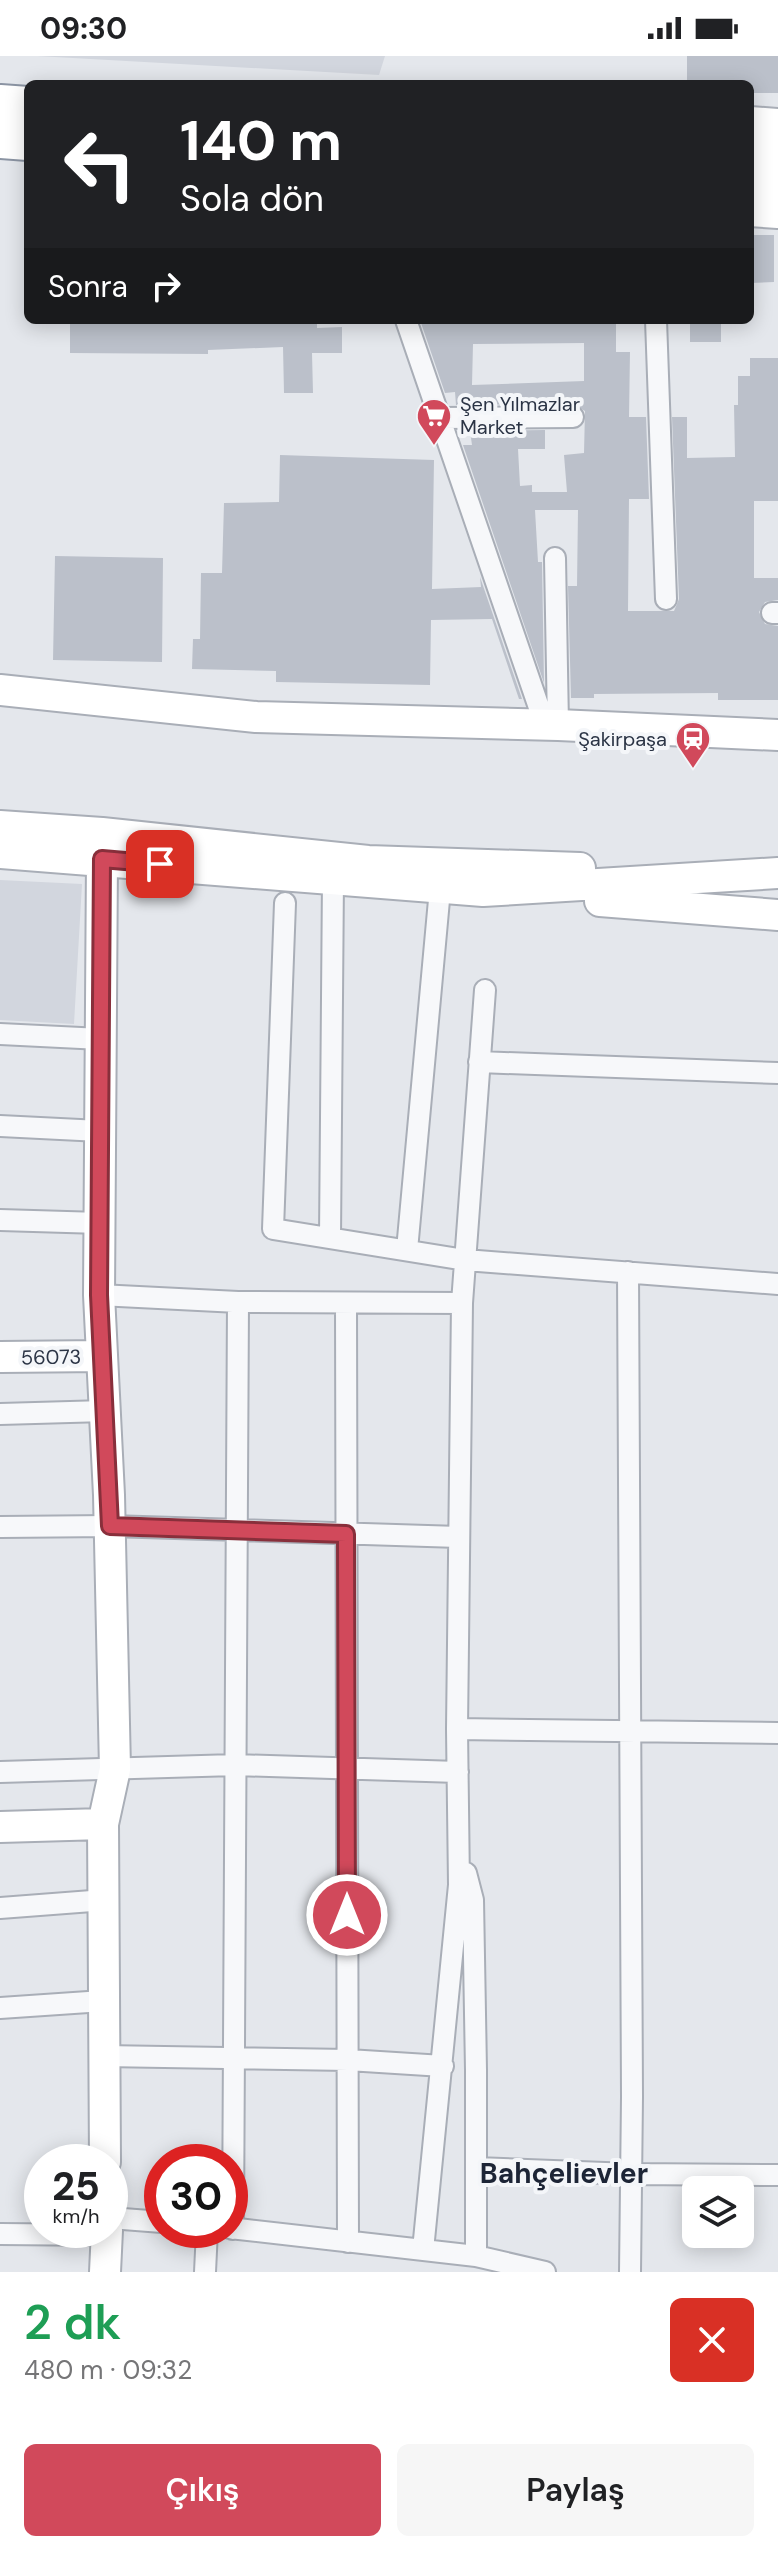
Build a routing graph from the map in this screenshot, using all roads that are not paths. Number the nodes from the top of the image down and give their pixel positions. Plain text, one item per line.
1 (0, 104) edge
2 (24, 106) edge
3 (754, 122) edge
4 (778, 124) edge
5 (0, 139) edge
6 (24, 141) edge
7 (754, 150) edge
8 (778, 152) edge
9 (754, 181) edge
10 (778, 183) edge
11 (754, 211) edge
12 (778, 213) edge
13 (407, 324) edge
14 (656, 324) edge
15 (573, 417) dead end
16 (440, 418) junction
17 (555, 558) dead end
18 (666, 599) dead end
19 (0, 690) edge
20 (552, 725) junction
21 (778, 735) edge
22 (0, 826) edge
23 (0, 853) edge
24 (778, 856) edge
25 (102, 859) junction
26 (778, 873) edge
27 (333, 878) junction
28 (440, 889) junction
29 (483, 891) junction
30 (285, 903) dead end
31 (778, 915) edge
32 (485, 990) dead end
33 (0, 1034) edge
34 (101, 1039) junction
35 (479, 1062) junction
36 (778, 1073) edge
37 (0, 1126) edge
38 (100, 1131) junction
39 (0, 1220) edge
40 (100, 1223) junction
41 (330, 1238) junction
42 (407, 1250) junction
43 (465, 1260) junction
44 (628, 1272) junction
45 (778, 1284) edge
46 (99, 1295) junction
47 (238, 1302) junction
48 (462, 1303) junction
49 (346, 1304) junction
50 (102, 1356) junction
51 (0, 1357) edge
52 (105, 1411) junction
53 (0, 1414) edge
54 (110, 1526) junction
55 (0, 1527) edge
56 (237, 1530) junction
57 (346, 1534) junction
58 (459, 1537) junction
59 (457, 1729) junction
60 (630, 1731) junction
61 (778, 1733) edge
62 (235, 1765) junction
63 (115, 1769) junction
64 (347, 1770) junction
65 (0, 1772) edge
66 (458, 1772) junction
67 (103, 1824) junction
68 (0, 1827) edge
69 (459, 1849) junction
70 (105, 1900) junction
71 (0, 1908) edge
72 (103, 2001) junction
73 (0, 2008) edge
74 (103, 2056) junction
75 (233, 2057) junction
76 (348, 2060) junction
77 (443, 2066) junction
78 (105, 2144) edge
79 (232, 2144) edge
80 (476, 2168) junction
81 (631, 2174) junction
82 (778, 2175) edge
83 (248, 2230) edge
84 (24, 2233) edge
85 (0, 2234) edge
86 (348, 2242) junction
87 (107, 2248) edge
88 (206, 2248) edge
89 (423, 2250) junction
90 (465, 2261) edge
91 (105, 2272) edge
92 (205, 2272) edge
93 (545, 2272) edge
94 (630, 2272) edge

1 - 2 highway
3 - 4 main road
5 - 6 highway
7 - 8 highway
9 - 10 highway
11 - 12 main road
13 - 16 street
14 - 18 street
15 - 16 street
16 - 20 street
17 - 20 street
19 - 20 main road
20 - 21 main road
22 - 24 main road
23 - 25 main road
25 - 27 main road
25 - 34 main road
26 - 29 main road
27 - 28 main road
27 - 41 street
28 - 29 main road
28 - 42 street
29 - 31 main road
30 - 41 street
32 - 35 street
33 - 34 street
34 - 38 main road
35 - 36 street
35 - 43 street
37 - 38 street
38 - 40 main road
39 - 40 street
40 - 46 main road
41 - 42 street
42 - 43 street
43 - 44 street
43 - 48 street
44 - 45 street
44 - 60 street
46 - 47 street
46 - 50 main road
47 - 49 street
47 - 56 street
48 - 49 street
48 - 58 street
49 - 57 street
50 - 51 main road, 56073
50 - 52 main road
52 - 53 street
52 - 54 main road
54 - 55 street
54 - 56 street
54 - 63 main road
56 - 57 street
56 - 62 street
57 - 58 street
57 - 64 street
58 - 59 street
59 - 60 street
59 - 66 street
60 - 61 street
60 - 81 street
62 - 63 street
62 - 64 street
62 - 75 street
63 - 65 street
63 - 67 main road
64 - 66 street
64 - 76 street
66 - 69 street
67 - 68 main road
67 - 70 main road
69 - 77 street
69 - 80 street
70 - 71 street
70 - 72 main road
72 - 73 street
72 - 74 main road
74 - 75 street
74 - 78 main road
75 - 76 street
75 - 79 street
76 - 77 street
76 - 86 street
77 - 89 street
80 - 81 street
80 - 90 street
81 - 82 street
81 - 94 street
83 - 86 street
84 - 85 street
86 - 89 street
87 - 91 main road
88 - 92 street
89 - 90 street
90 - 93 street

